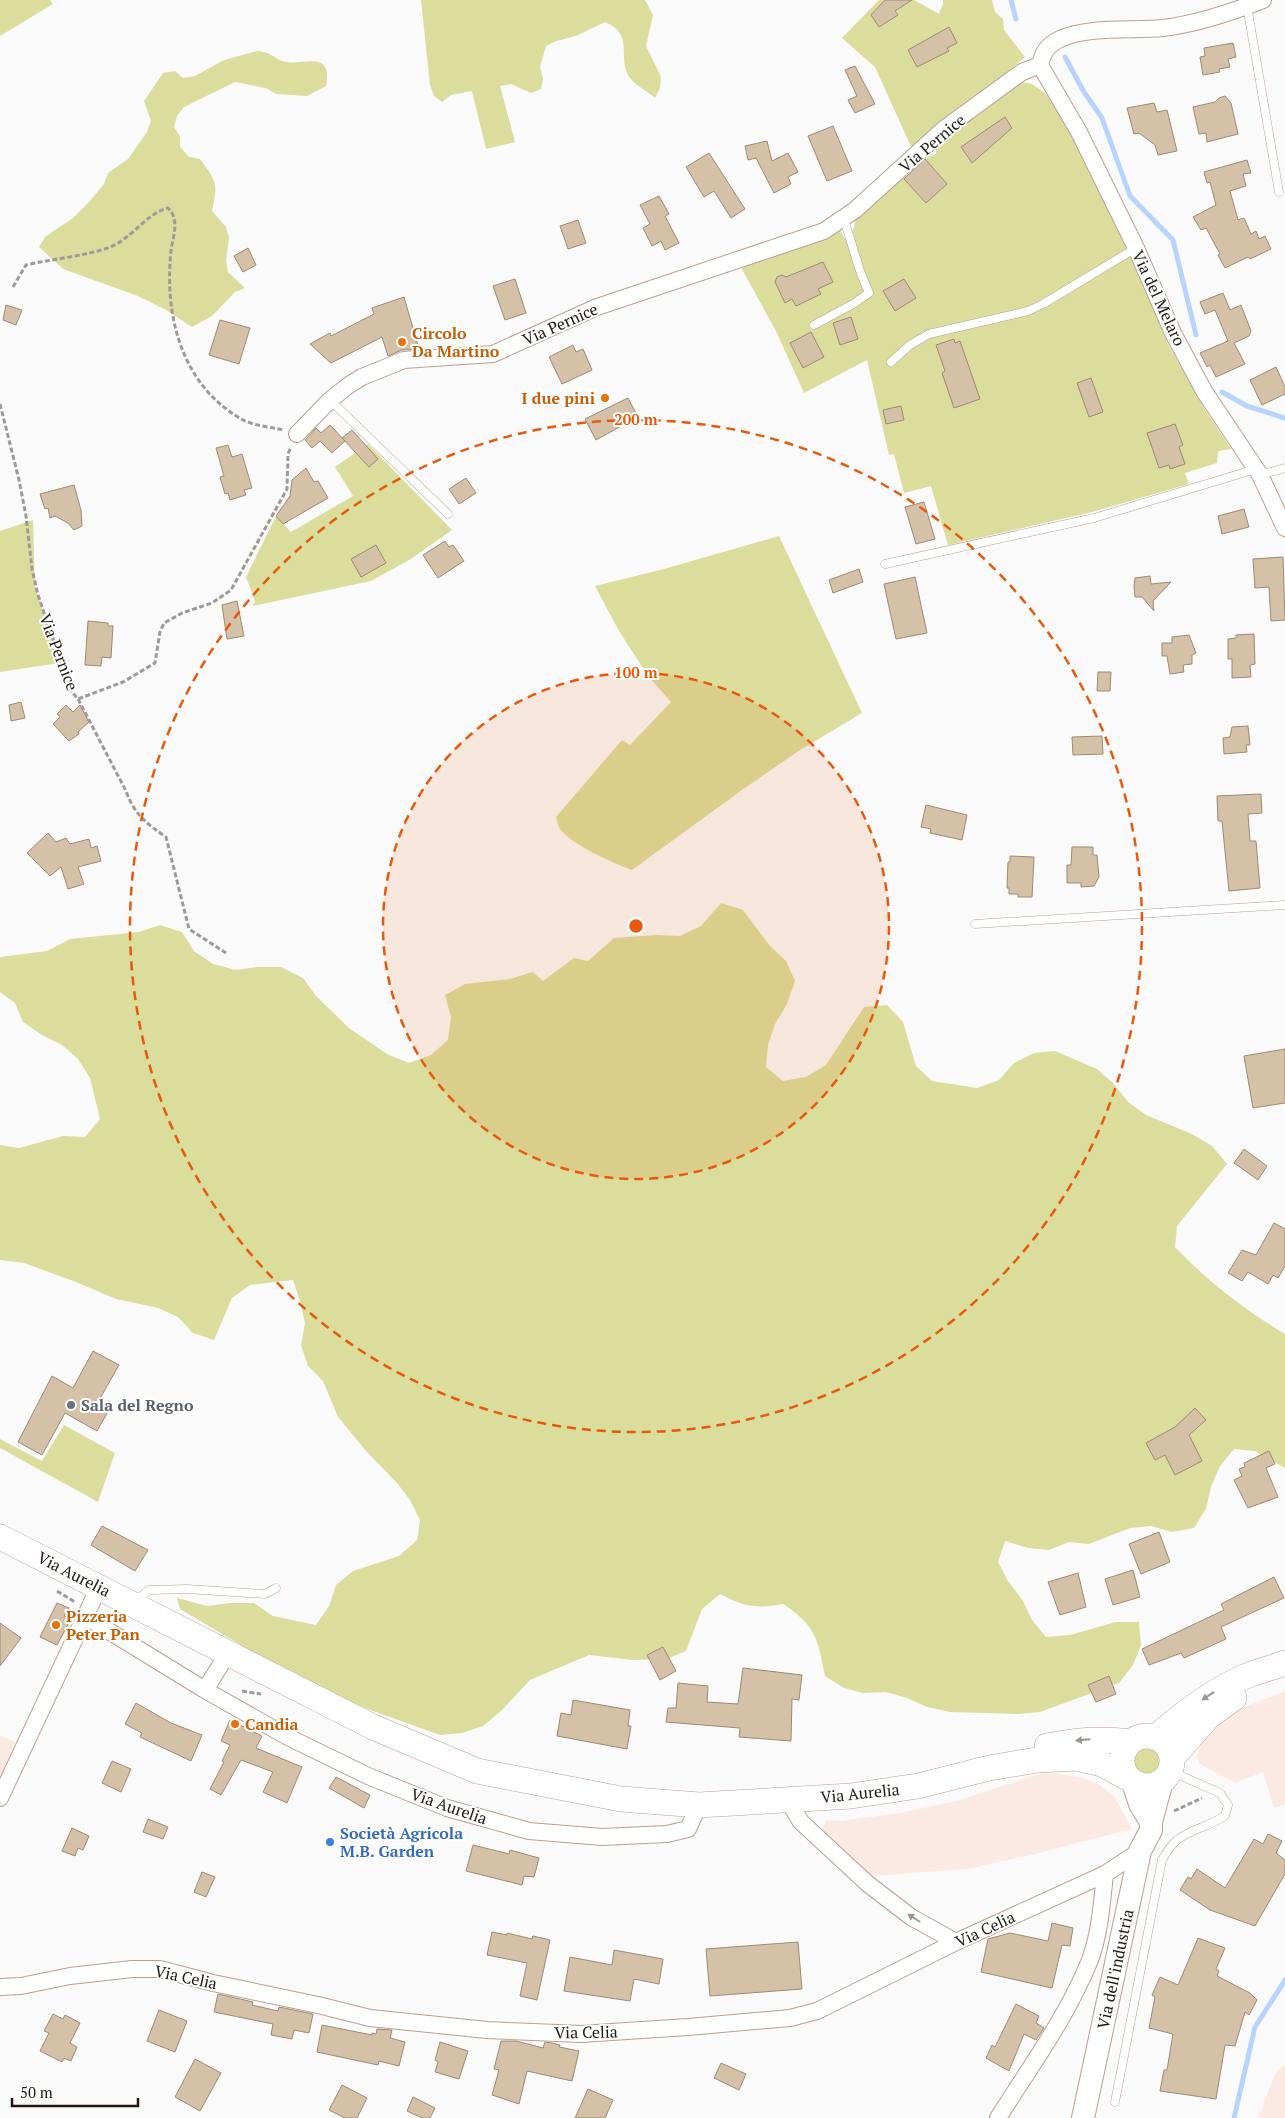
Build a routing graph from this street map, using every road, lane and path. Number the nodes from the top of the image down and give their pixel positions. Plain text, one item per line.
1 (1262, 0) edge
2 (1247, 6) junction
3 (1041, 60) junction
4 (1279, 192) dead end
5 (844, 219) junction
6 (1136, 248) junction
7 (13, 287) dead end
8 (814, 326) dead end
9 (891, 362) dead end
10 (330, 400) junction
11 (0, 404) edge
12 (297, 434) junction
13 (1285, 468) edge
14 (1258, 472) junction
15 (448, 514) dead end
16 (1285, 528) edge
17 (885, 564) dead end
18 (78, 699) junction
19 (1285, 905) edge
20 (975, 924) dead end
21 (226, 953) dead end
22 (0, 1537) edge
23 (49, 1587) dead end
24 (99, 1587) junction
25 (276, 1588) dead end
26 (132, 1604) junction
27 (88, 1613) junction
28 (228, 1653) junction
29 (1285, 1663) edge
30 (1285, 1671) edge
31 (207, 1688) junction
32 (263, 1695) dead end
33 (1143, 1740) junction
34 (989, 1768) junction
35 (1168, 1770) junction
36 (1131, 1780) junction
37 (1210, 1787) junction
38 (0, 1798) edge
39 (787, 1799) junction
40 (699, 1805) junction
41 (1151, 1822) junction
42 (1140, 1851) junction
43 (1105, 1874) junction
44 (956, 1942) junction
45 (0, 1987) edge
46 (1115, 2102) dead end
47 (998, 2118) edge
48 (1083, 2118) edge

1 - 2 street, Via Pernice
2 - 3 street, Via Pernice
2 - 4 lane
3 - 5 street, Via Pernice
3 - 6 street, Via del Melaro
5 - 8 lane
5 - 10 street, Via Pernice
6 - 9 lane
6 - 14 street, Via del Melaro
7 - 12 path
10 - 12 street, Via Pernice
10 - 15 lane
11 - 18 path, Via Pernice
12 - 18 path, Via Pernice
13 - 14 lane
14 - 16 street, Via del Melaro
14 - 17 lane
18 - 21 path
19 - 20 lane
22 - 24 main road, Via Aurelia
23 - 27 path
24 - 26 main road, Via Aurelia
24 - 27 street
25 - 26 lane
26 - 28 main road, Via Aurelia
27 - 31 street, Via Aurelia
27 - 38 street
28 - 31 street
28 - 40 main road, Via Aurelia
29 -> 33 main road
30 - 35 main road
31 - 32 path
31 - 40 street, Via Aurelia
33 -> 34 main road, Via Aurelia
33 - 35 main road
33 - 36 main road
34 - 36 main road, Via Aurelia
34 - 39 main road, Via Aurelia
35 - 36 main road
35 - 37 lane
35 - 41 street, Via dell'industria
36 - 41 street
37 - 41 path
37 - 46 lane
39 - 40 main road, Via Aurelia
44 -> 39 street
41 - 42 street, Via dell'industria
42 - 43 street, Via Celia
42 - 48 street, Via dell'industria
43 - 44 street, Via Celia
43 - 47 street
44 - 45 street, Via Celia

